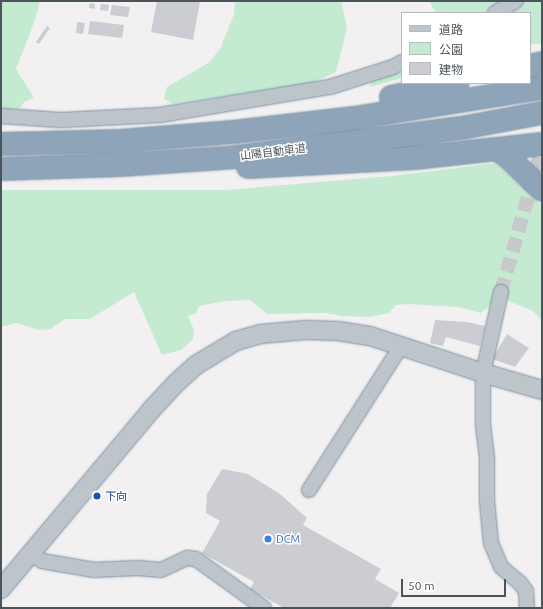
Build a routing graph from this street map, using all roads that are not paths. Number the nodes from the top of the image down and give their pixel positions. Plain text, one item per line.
1 (516, 1) edge
2 (497, 12) edge
3 (542, 62) edge
4 (401, 63) edge
5 (531, 66) edge
6 (454, 84) edge
7 (542, 88) edge
8 (542, 113) edge
9 (1, 116) edge
10 (119, 141) junction
11 (1, 144) edge
12 (536, 144) edge
13 (495, 149) junction
14 (121, 165) junction
15 (1, 169) edge
16 (542, 183) edge
17 (542, 190) edge
18 (501, 292) tunnel mouth
19 (401, 346) junction
20 (483, 373) junction
21 (542, 390) edge
22 (309, 490) dead end
23 (32, 554) junction
24 (1, 589) edge
25 (264, 608) edge
26 (527, 608) edge

1 - 2 street
3 - 5 highway
4 - 9 street
6 - 10 highway
7 - 10 highway
8 - 14 highway, 山陽自動車道
10 - 11 highway
12 - 13 highway
12 - 16 highway
13 - 14 highway
13 - 17 highway
14 - 15 highway, 山陽自動車道
18 - 20 street
19 - 20 street
19 - 22 street
19 - 23 street
20 - 21 street
20 - 26 street
23 - 24 street
23 - 25 street

